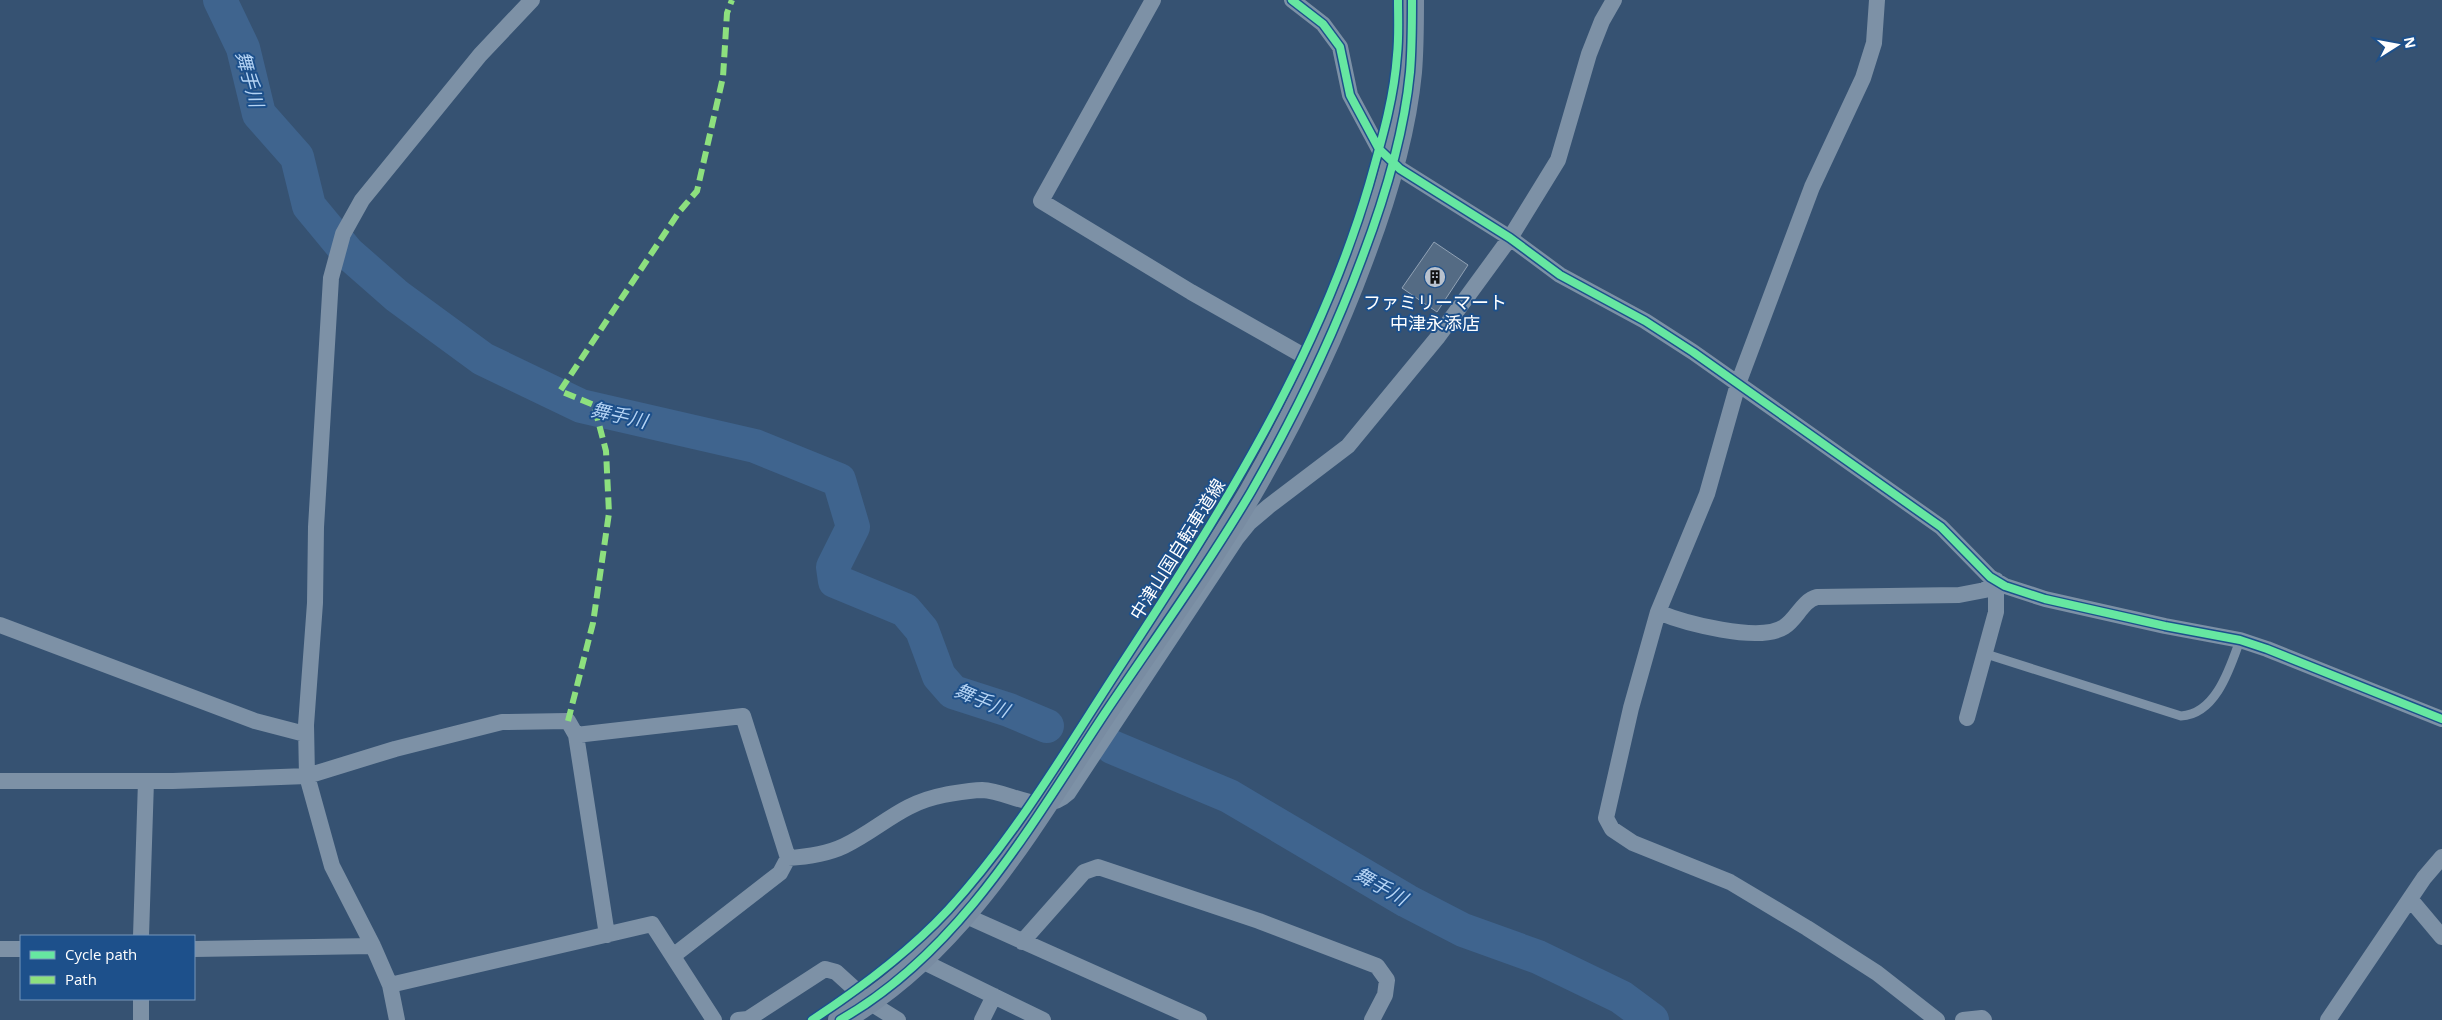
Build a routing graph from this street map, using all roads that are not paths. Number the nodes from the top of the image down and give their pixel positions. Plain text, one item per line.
1 (532, 0) edge
2 (1153, 0) edge
3 (1292, 0) edge
4 (1412, 0) edge
5 (1614, 0) edge
6 (1878, 0) edge
7 (1393, 161) junction
8 (1510, 238) junction
9 (1318, 364) junction
10 (1738, 384) junction
11 (1996, 580) junction
12 (1658, 612) junction
13 (0, 625) edge
14 (2240, 640) junction
15 (1986, 654) junction
16 (1967, 718) dead end
17 (2442, 719) edge
18 (305, 734) junction
19 (576, 734) junction
20 (306, 776) junction
21 (0, 781) edge
22 (146, 781) junction
23 (1047, 804) junction
24 (2442, 857) edge
25 (788, 858) junction
26 (2410, 899) junction
27 (964, 915) junction
28 (141, 935) edge
29 (607, 935) junction
30 (2442, 937) edge
31 (1022, 942) junction
32 (373, 946) junction
33 (0, 949) edge
34 (20, 949) edge
35 (195, 949) edge
36 (673, 956) junction
37 (920, 960) junction
38 (390, 985) junction
39 (994, 996) junction
40 (141, 1000) edge
41 (869, 1002) junction
42 (141, 1020) edge
43 (397, 1020) edge
44 (714, 1020) edge
45 (738, 1020) edge
46 (840, 1020) edge
47 (898, 1020) edge
48 (982, 1020) edge
49 (1043, 1020) edge
50 (1199, 1020) edge
51 (1372, 1020) edge
52 (1938, 1020) edge
53 (1963, 1020) edge
54 (1984, 1020) edge
55 (2328, 1020) edge

1 - 18 street
2 - 9 street
3 - 7 street
4 - 7 main road
5 - 8 street
6 - 10 street
7 - 8 street
7 - 9 main road
8 - 10 street
8 - 23 street
9 - 23 main road
10 - 11 street
10 - 12 street
11 - 12 street
11 - 14 street
11 - 15 street
12 - 52 street
13 - 18 street
14 - 15 lane
14 - 17 street
15 - 16 street
18 - 20 street
19 - 20 street
19 - 25 street
19 - 29 street
20 - 22 street
20 - 32 street
21 - 22 street
22 - 28 street
23 - 25 street
23 - 27 main road
24 - 26 street
25 - 36 street
26 - 30 street
26 - 55 street
27 - 31 street
27 - 37 main road
29 - 36 street
29 - 38 street
31 - 50 street
31 - 51 street
32 - 35 street
32 - 38 street
33 - 34 street
36 - 44 street
37 - 39 street
37 - 41 main road
38 - 43 street
39 - 48 street
39 - 49 street
40 - 42 street
41 - 45 street
41 - 46 main road
41 - 47 street
53 - 54 street

